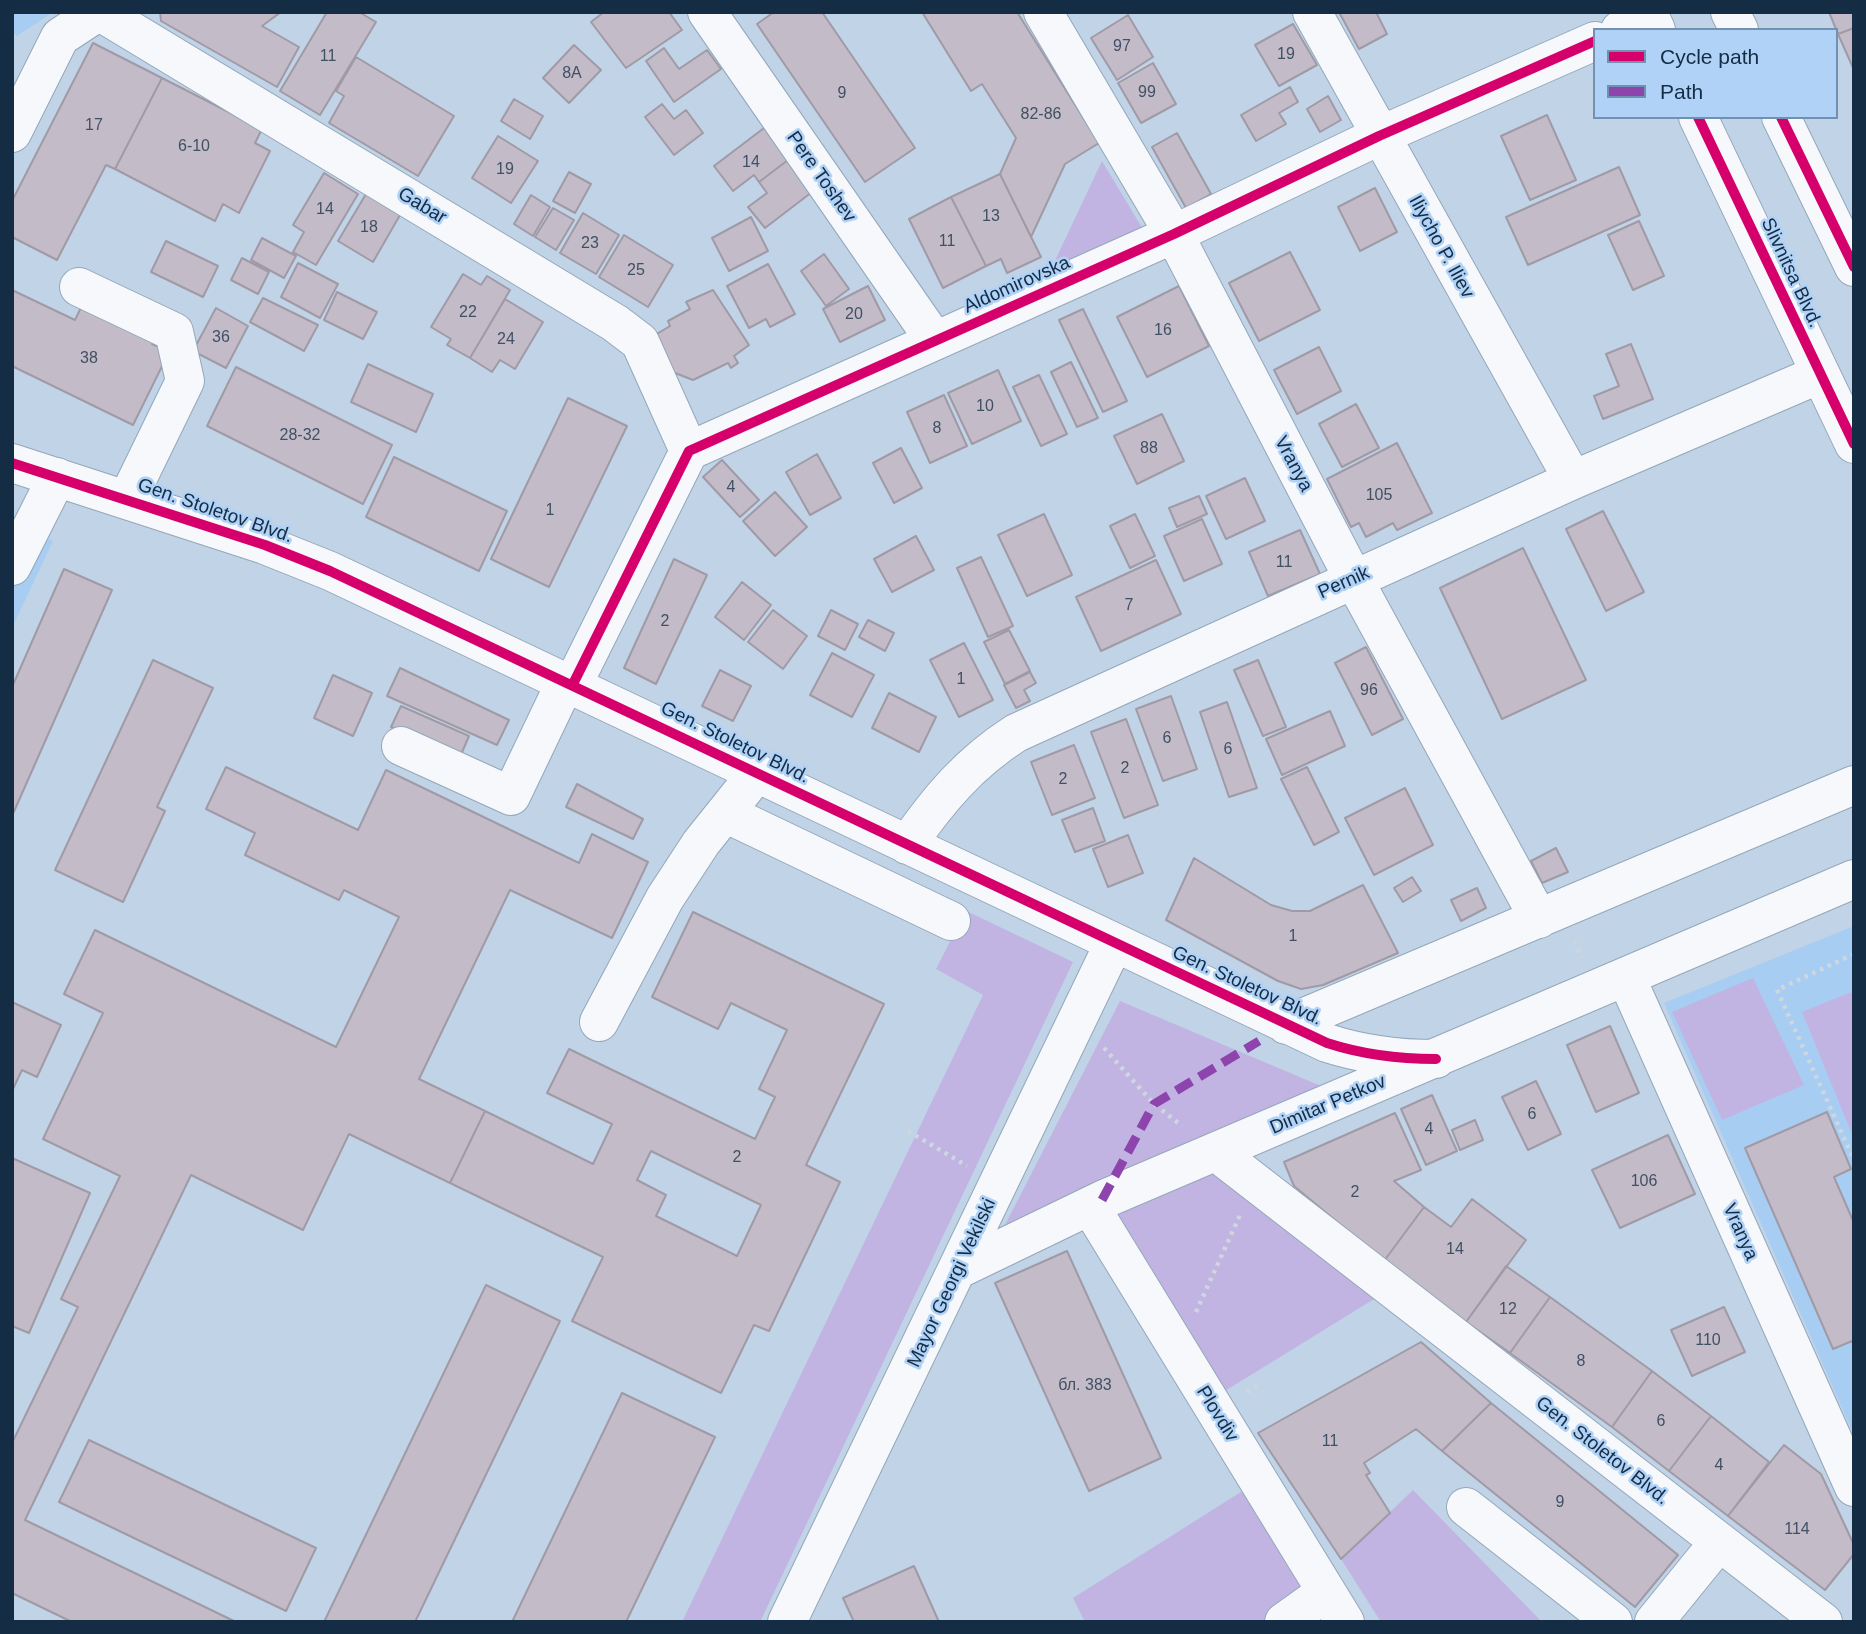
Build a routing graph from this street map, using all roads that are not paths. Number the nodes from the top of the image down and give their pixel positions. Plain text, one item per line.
1 (99, 12) edge
2 (707, 12) edge
3 (1042, 12) edge
4 (1312, 12) edge
5 (1730, 12) edge
6 (1738, 28) edge
7 (1593, 42) edge
8 (24, 70) edge
9 (1699, 119) edge
10 (1782, 119) edge
11 (12, 133) edge
12 (1379, 136) junction
13 (1174, 234) junction
14 (1854, 267) edge
15 (79, 287) dead end
16 (935, 341) junction
17 (1820, 374) junction
18 (1854, 444) edge
19 (689, 451) junction
20 (12, 463) edge
21 (57, 477) junction
22 (1573, 480) junction
23 (127, 499) junction
24 (12, 566) edge
25 (1353, 578) junction
26 (569, 682) junction
27 (401, 746) dead end
28 (757, 773) junction
29 (1854, 785) edge
30 (725, 813) junction
31 (907, 845) junction
32 (1854, 879) edge
33 (1539, 919) junction
34 (951, 921) dead end
35 (1114, 943) junction
36 (1626, 977) junction
37 (599, 1022) dead end
38 (1286, 1026) junction
39 (1436, 1059) junction
40 (1216, 1152) junction
41 (1090, 1206) junction
42 (959, 1269) junction
43 (1854, 1487) edge
44 (1466, 1507) dead end
45 (1719, 1542) junction
46 (1336, 1607) edge
47 (787, 1622) edge
48 (1284, 1622) edge
49 (1614, 1622) edge
50 (1654, 1622) edge
51 (1823, 1622) edge

1 - 8 street
1 - 19 street, Gabar
2 - 16 street, Pere Toshev
3 - 13 street, Vranya
4 - 12 street, Iliycho P. Iliev
5 - 6 street
7 - 12 street, Aldomirovska
8 - 11 street
9 - 17 street, Slivnitsa Blvd.
10 - 14 street
12 - 13 street, Aldomirovska
12 - 22 street, Iliycho P. Iliev
13 - 16 street, Aldomirovska
13 - 25 street, Vranya
15 - 23 street
16 - 19 street, Aldomirovska
17 - 18 street, Slivnitsa Blvd.
17 - 22 street, Pernik
19 - 26 street
20 - 21 street, Gen. Stoletov Blvd.
21 - 23 street, Gen. Stoletov Blvd.
21 - 24 street
22 - 25 street, Pernik
23 - 26 street, Gen. Stoletov Blvd.
25 - 31 street, Pernik
25 - 33 street, Vranya
26 - 27 street
26 - 28 street, Gen. Stoletov Blvd.
28 - 30 street
28 - 31 street, Gen. Stoletov Blvd.
29 - 33 street
30 - 34 street
30 - 37 street
31 - 35 street, Gen. Stoletov Blvd.
32 - 36 street, Dimitar Petkov
33 - 38 street
35 - 38 street, Gen. Stoletov Blvd.
35 - 42 street, Mayor Georgi Vekilski
36 - 39 street, Dimitar Petkov
36 - 43 street, Vranya
38 - 39 street, Gen. Stoletov Blvd.
39 - 40 street, Dimitar Petkov
40 - 41 street, Dimitar Petkov
40 - 45 street, Gen. Stoletov Blvd.
41 - 42 street, Dimitar Petkov
41 - 46 street, Plovdiv
42 - 47 street, Mayor Georgi Vekilski
44 - 49 street
45 - 50 street
45 - 51 street, Gen. Stoletov Blvd.
46 - 48 street

